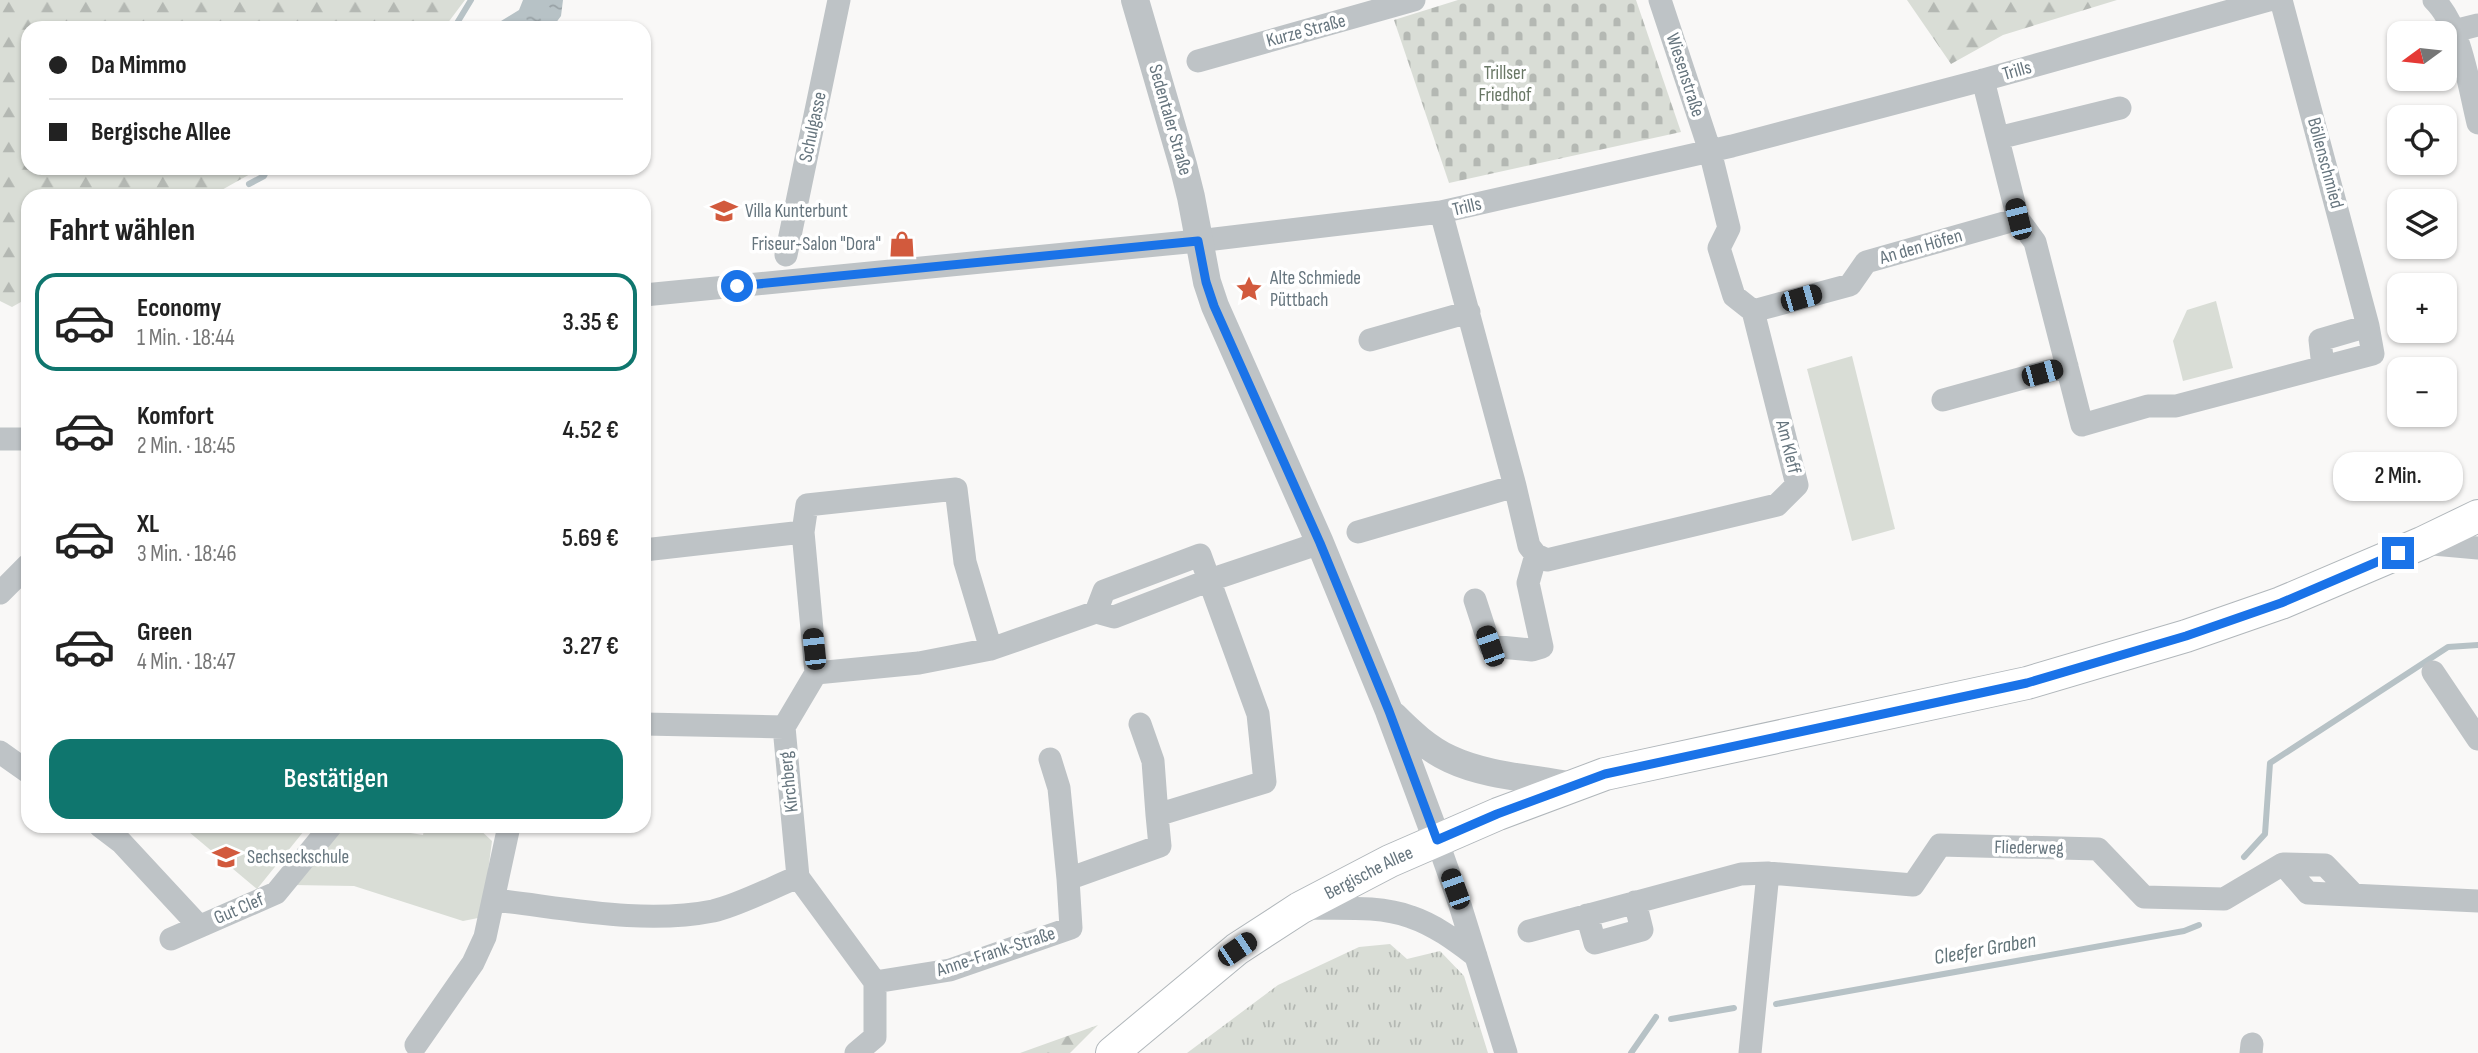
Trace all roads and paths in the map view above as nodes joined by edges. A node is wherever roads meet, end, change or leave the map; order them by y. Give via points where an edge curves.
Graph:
1 (839, 0) edge
2 (1135, 0) edge
3 (1414, 0) edge
4 (1660, 0) edge
5 (2269, 0) edge
6 (2281, 0) edge
7 (2434, 0) edge
8 (2448, 21) edge
9 (2478, 25) edge
10 (2457, 31) edge
11 (2457, 43) edge
12 (1198, 61) dead end
13 (1983, 80) junction
14 (2120, 108) dead end
15 (2478, 123) edge
16 (1998, 138) junction
17 (1710, 151) junction
18 (1441, 212) junction
19 (2018, 219) junction
20 (1198, 241) junction
21 (786, 255) dead end
22 (651, 294) edge
23 (1753, 311) junction
24 (1469, 312) junction
25 (1370, 340) dead end
26 (2067, 366) junction
27 (1943, 400) dead end
28 (0, 439) edge
29 (21, 439) edge
30 (1515, 486) junction
31 (2478, 516) edge
32 (1359, 532) dead end
33 (803, 533) junction
34 (1320, 543) junction
35 (2422, 543) junction
36 (2478, 548) edge
37 (651, 549) edge
38 (1536, 555) junction
39 (21, 572) edge
40 (1210, 580) junction
41 (0, 593) edge
42 (1475, 600) dead end
43 (991, 649) junction
44 (2433, 671) dead end
45 (817, 673) junction
46 (1389, 711) junction
47 (651, 723) edge
48 (1140, 724) dead end
49 (783, 727) junction
50 (2478, 739) edge
51 (0, 752) edge
52 (1050, 759) dead end
53 (21, 767) edge
54 (1572, 786) junction
55 (1157, 815) junction
56 (109, 833) edge
57 (325, 833) edge
58 (504, 833) edge
59 (1437, 840) junction
60 (1768, 873) junction
61 (798, 877) junction
62 (1068, 879) junction
63 (494, 900) junction
64 (2478, 901) edge
65 (1300, 908) junction
66 (199, 926) junction
67 (1529, 931) dead end
68 (171, 939) dead end
69 (1476, 956) junction
70 (875, 982) junction
71 (416, 1045) dead end
72 (856, 1053) edge
73 (1112, 1053) edge
74 (1507, 1053) edge
75 (1750, 1053) edge

1 - 21 street, Schulgasse
2 - 20 street, Sedentaler Straße via 1183,165
3 - 12 street, Kurze Straße
4 - 17 street, Wiesenstraße
5 - 13 street, Trills
6 - 26 street, Böllenschmied via 2368,326 2320,340 2323,368 2082,425
7 - 8 street
9 - 10 street
11 - 15 street
13 - 16 street, Böllenschmied
13 - 17 street, Trills
14 - 16 street
16 - 19 street, Böllenschmied
17 - 18 street, Trills
17 - 23 street, Am Kleff via 1729,228 1719,248 1734,296
18 - 20 street, Trills
18 - 24 street
19 - 23 street, An den Höfen via 1866,262 1850,285
19 - 26 street, Böllenschmied via 2035,242
20 - 22 street, Trills
20 - 34 street, Sedentaler Straße via 1214,306
23 - 38 street, Am Kleff via 1797,485 1777,505 1547,561
24 - 25 street
24 - 30 street
26 - 27 street
28 - 29 street
30 - 32 street
30 - 38 street
31 - 35 main road, Bergische Allee
33 - 37 street
33 - 43 street via 807,505 956,489 965,562
33 - 45 street
34 - 40 street
34 - 46 street, Sedentaler Straße
35 - 36 street
35 - 54 main road, Bergische Allee via 2281,603 2027,683 1605,774
38 - 42 street via 1528,583 1542,647 1490,646
39 - 41 street
40 - 43 street via 1114,617 1096,612
40 - 55 street via 1258,714 1265,782
43 - 45 street via 919,663
44 - 50 street
45 - 49 street, Kirchberg
46 - 54 street via 1449,759
46 - 59 street, Sedentaler Straße
47 - 49 street
48 - 55 street via 1153,761
49 - 61 street, Kirchberg
51 - 53 street
52 - 62 street, Anne-Frank-Straße via 1059,788
54 - 59 main road, Bergische Allee
55 - 62 street via 1160,846
56 - 66 street
57 - 66 street, Gut Clef via 276,893
58 - 63 street
59 - 65 main road, Bergische Allee
59 - 69 street
60 - 64 street, Fliederweg via 1913,886 1940,845 2098,849 2144,897 2224,899 2283,864 2325,865 2354,895
60 - 67 street, Fliederweg via 1741,874
60 - 75 street
61 - 63 street via 716,910 668,916
61 - 70 street
62 - 70 street, Anne-Frank-Straße via 1071,928 950,970
63 - 71 street via 473,962
65 - 69 street, Bergische Allee via 1401,914 1434,928
65 - 73 main road, Bergische Allee via 1237,949
66 - 68 street, Gut Clef
69 - 74 street
70 - 72 street via 876,1037

